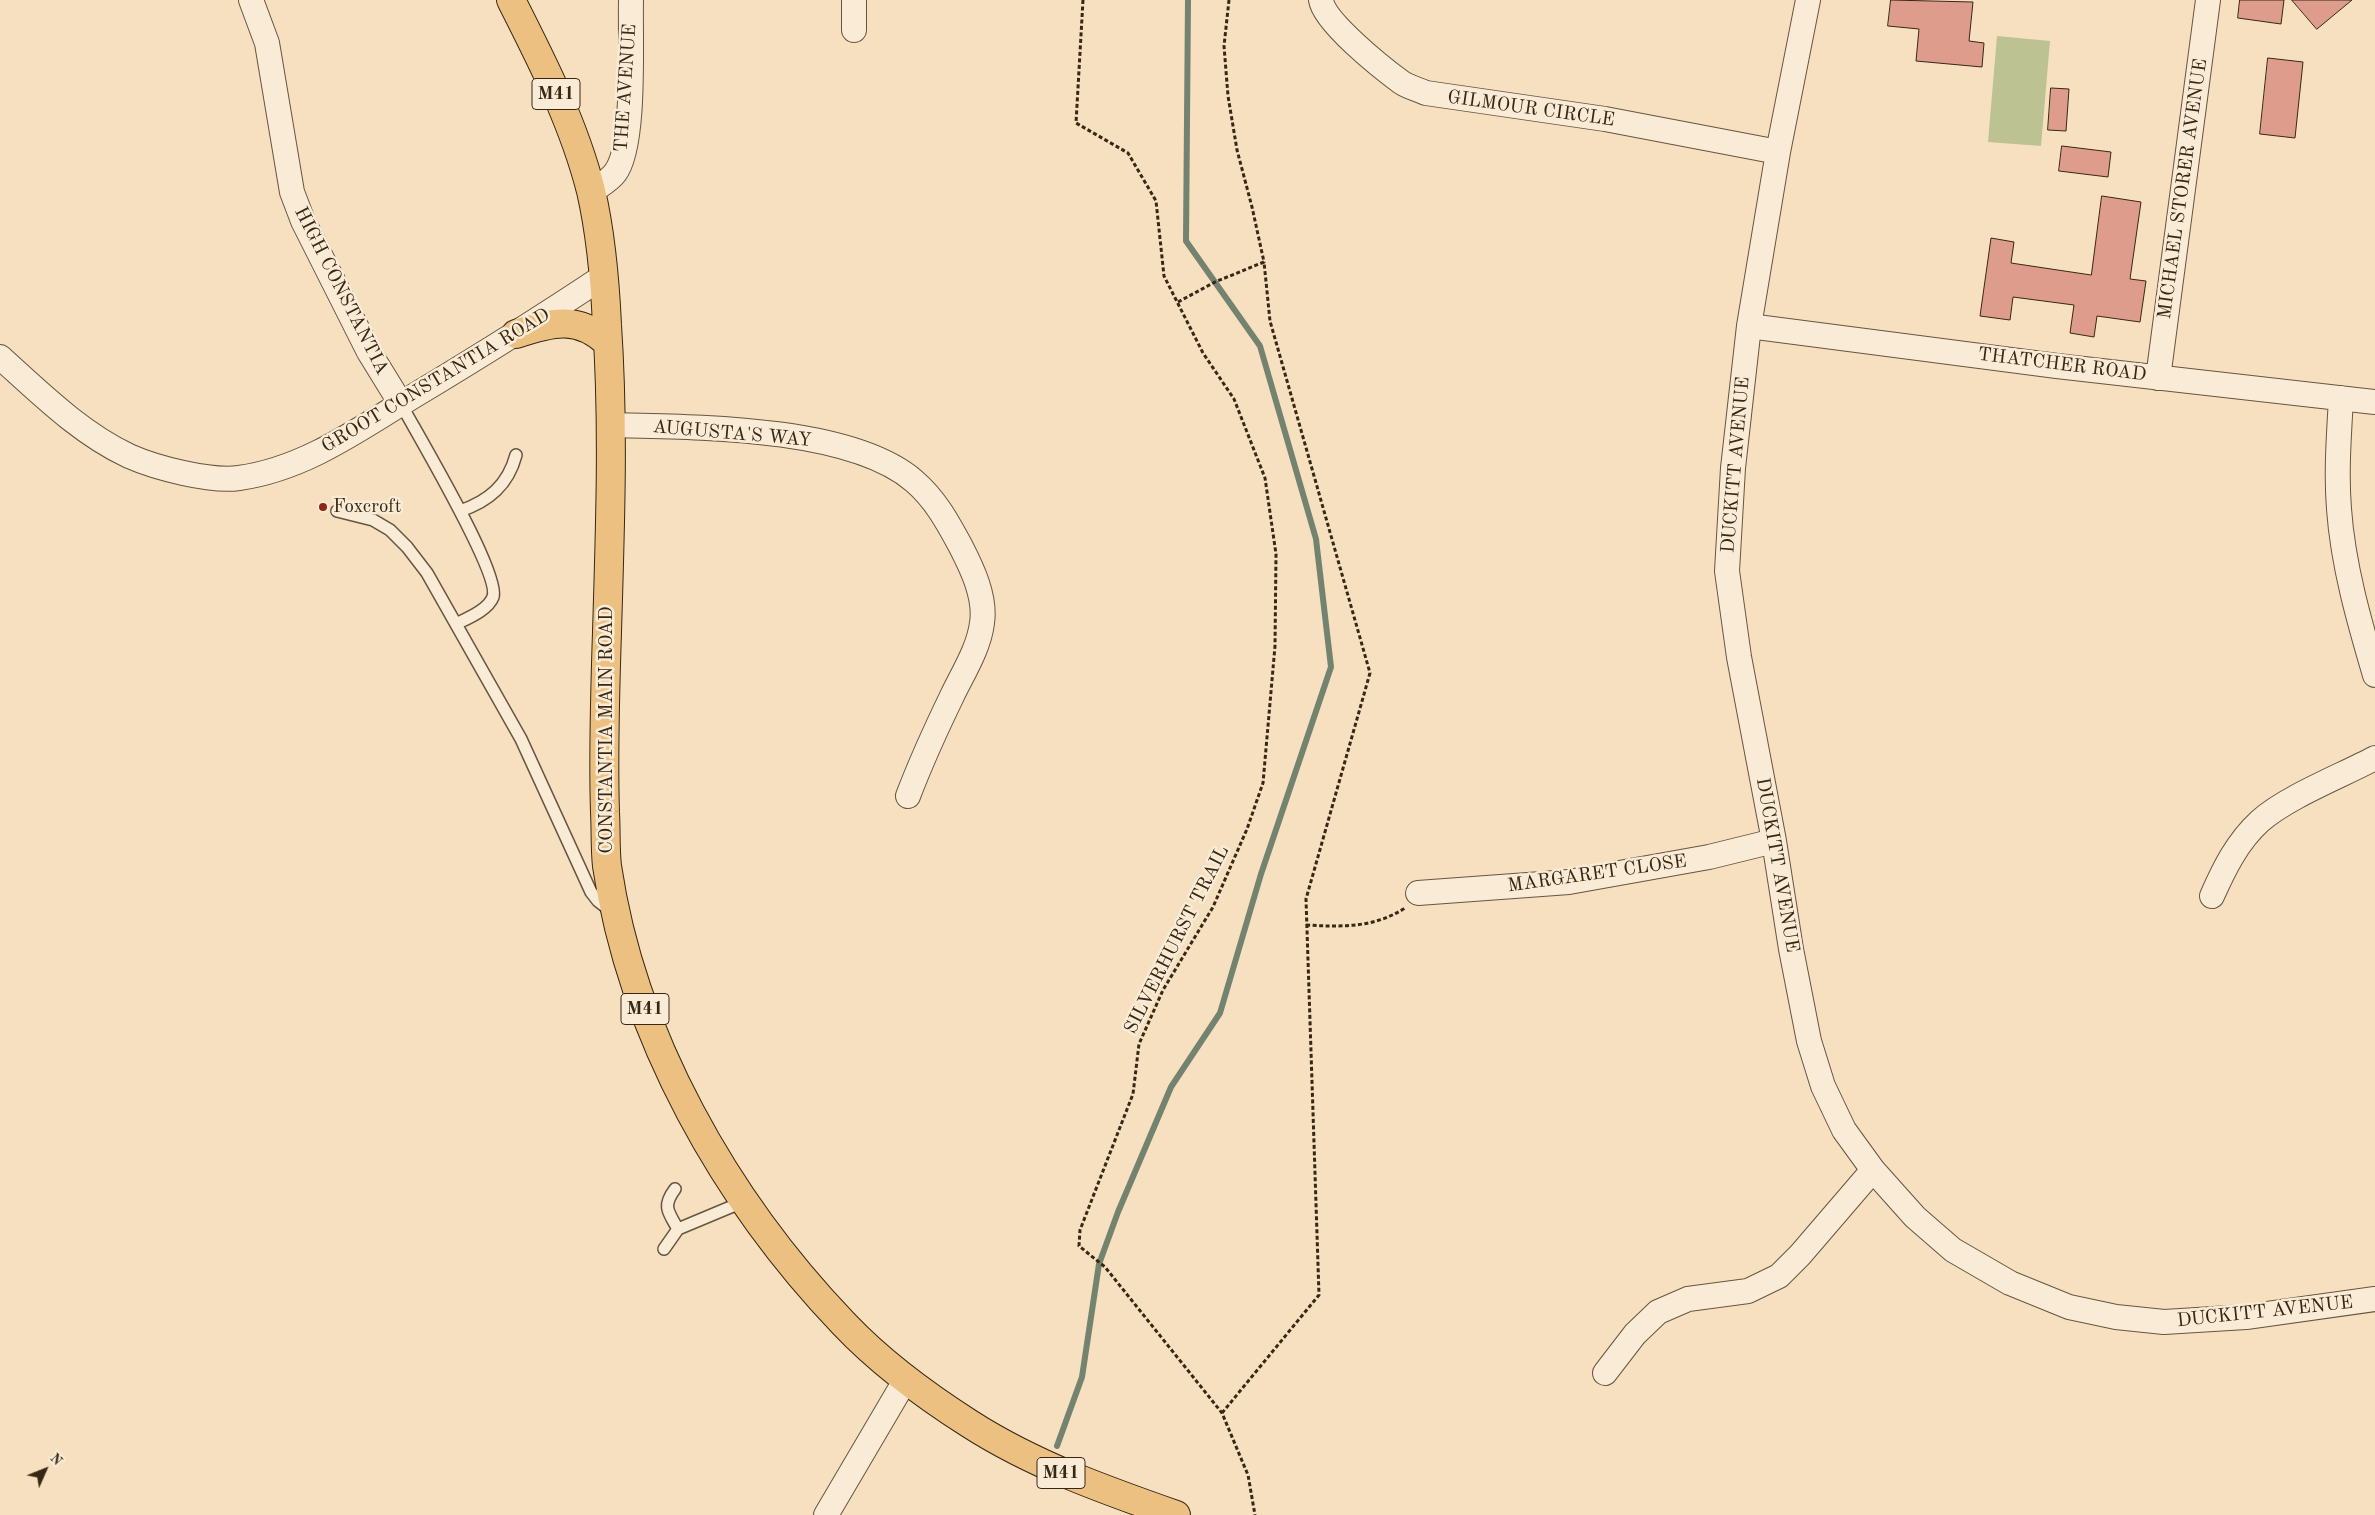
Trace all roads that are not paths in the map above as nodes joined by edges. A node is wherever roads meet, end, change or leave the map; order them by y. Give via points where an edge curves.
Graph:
1 (251, 0) edge
2 (511, 0) edge
3 (631, 0) edge
4 (854, 0) edge
5 (1321, 0) edge
6 (1808, 0) edge
7 (2208, 0) edge
8 (854, 30) dead end
9 (1778, 152) junction
10 (591, 192) junction
11 (604, 276) junction
12 (1749, 326) junction
13 (516, 334) junction
14 (608, 343) junction
15 (0, 358) edge
16 (2158, 378) junction
17 (2341, 398) junction
18 (2375, 402) edge
19 (400, 404) junction
20 (611, 425) junction
21 (516, 455) dead end
22 (337, 511) dead end
23 (460, 511) junction
24 (456, 624) junction
25 (2375, 674) edge
26 (2375, 758) edge
27 (908, 796) dead end
28 (1774, 841) junction
29 (1418, 894) road end
30 (2212, 896) dead end
31 (618, 915) junction
32 (1873, 1170) junction
33 (675, 1189) dead end
34 (745, 1201) junction
35 (678, 1228) junction
36 (664, 1249) dead end
37 (2375, 1300) edge
38 (1605, 1373) dead end
39 (906, 1379) junction
40 (826, 1515) edge
41 (1176, 1515) edge

1 - 19 street, HIGH CONSTANTIA via 274,74 292,192 356,327
2 - 10 main road, CONSTANTIA MAIN ROAD / M41 via 548,72
3 - 10 street, THE AVENUE via 628,114 623,158 616,173
4 - 8 street
5 - 9 street, GILMOUR CIRCLE via 1331,19 1350,40 1402,82 1426,92 1605,119
6 - 9 street, DUCKITT AVENUE
7 - 16 street, MICHAEL STORER AVENUE
9 - 12 street, DUCKITT AVENUE
10 - 11 main road, CONSTANTIA MAIN ROAD / M41
11 - 13 street, GROOT CONSTANTIA ROAD
11 - 14 main road, CONSTANTIA MAIN ROAD / M41
12 - 16 street, THATCHER ROAD
12 - 28 street, DUCKITT AVENUE via 1732,468 1727,571 1739,657
13 - 14 main road via 546,324 569,323 588,329
13 - 19 street, GROOT CONSTANTIA ROAD
14 - 20 main road, CONSTANTIA MAIN ROAD / M41
15 - 19 street, GROOT CONSTANTIA ROAD via 63,413 102,441 158,467 202,476 238,478 274,470 328,449
16 - 17 street, THATCHER ROAD
17 - 18 street, THATCHER ROAD
17 - 25 street via 2339,510 2354,593
19 - 23 lane
20 - 27 street, AUGUSTA'S WAY via 721,429 834,444 888,465 912,479 935,502 966,556 984,609 973,653 926,749
20 - 31 main road, CONSTANTIA MAIN ROAD / M41 via 603,754 607,864
21 - 23 lane via 507,479 497,491
22 - 24 lane via 373,520 407,547 427,573
23 - 24 lane via 490,574 493,597 487,605
24 - 31 lane via 521,739 591,892 598,902
26 - 30 street via 2280,807 2259,822 2226,864
28 - 29 street, MARGARET CLOSE via 1709,858 1568,882
28 - 32 street, DUCKITT AVENUE via 1809,1042 1823,1086 1844,1130
31 - 34 main road, CONSTANTIA MAIN ROAD / M41 via 629,965 663,1055 707,1141
32 - 37 street, DUCKITT AVENUE via 1915,1217 1954,1250 2010,1283 2069,1307 2116,1317 2164,1322 2246,1317
32 - 38 street via 1779,1276 1748,1291 1688,1299 1658,1312 1635,1334
33 - 35 lane via 668,1197 667,1209
34 - 35 lane
34 - 39 main road, CONSTANTIA MAIN ROAD / M41 via 794,1269 847,1327
35 - 36 lane
39 - 40 street
39 - 41 main road, CONSTANTIA MAIN ROAD / M41 via 971,1425 1016,1451 1100,1488

